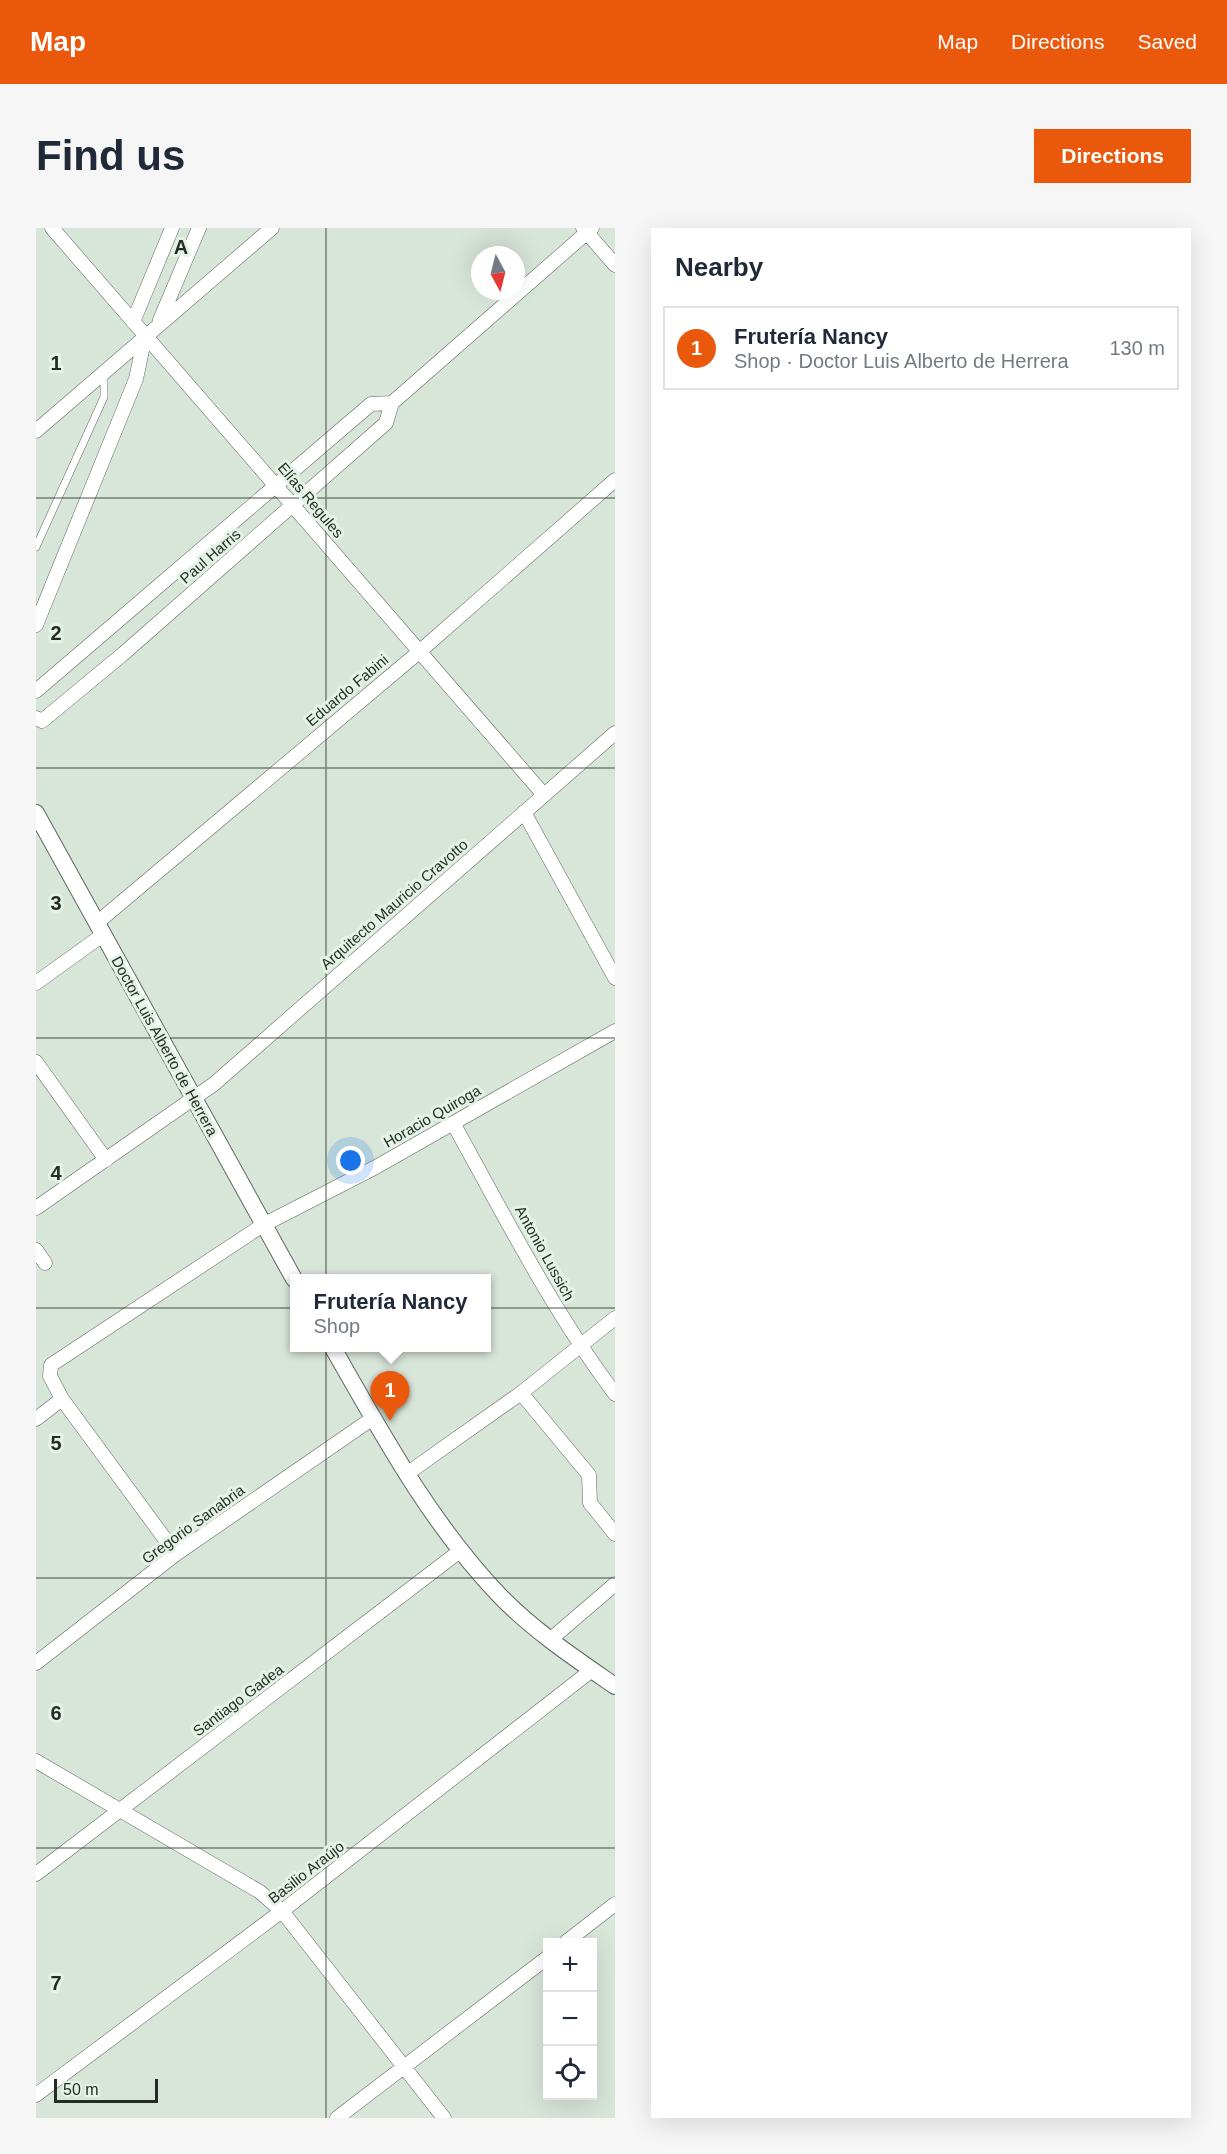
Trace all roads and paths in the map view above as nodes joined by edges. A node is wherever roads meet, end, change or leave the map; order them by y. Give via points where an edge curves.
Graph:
1 (52, 228) edge
2 (172, 228) edge
3 (199, 228) edge
4 (272, 228) edge
5 (587, 229) edge
6 (615, 265) edge
7 (133, 322) junction
8 (158, 325) junction
9 (145, 336) junction
10 (104, 372) junction
11 (392, 403) junction
12 (36, 431) edge
13 (615, 480) edge
14 (276, 484) junction
15 (293, 505) junction
16 (36, 547) edge
17 (36, 626) edge
18 (418, 652) junction
19 (36, 691) edge
20 (36, 718) edge
21 (615, 734) edge
22 (544, 795) junction
23 (524, 812) junction
24 (36, 813) edge
25 (101, 928) junction
26 (615, 978) edge
27 (36, 983) edge
28 (615, 1031) edge
29 (36, 1062) edge
30 (194, 1099) junction
31 (453, 1124) junction
32 (106, 1160) junction
33 (36, 1209) edge
34 (263, 1225) junction
35 (36, 1250) edge
36 (45, 1263) dead end
37 (291, 1274) edge
38 (615, 1318) edge
39 (579, 1346) junction
40 (336, 1352) edge
41 (521, 1393) junction
42 (615, 1394) edge
43 (62, 1399) junction
44 (373, 1418) junction
45 (36, 1419) edge
46 (408, 1473) junction
47 (615, 1534) edge
48 (460, 1551) junction
49 (176, 1554) junction
50 (615, 1584) edge
51 (550, 1639) junction
52 (36, 1663) edge
53 (592, 1670) junction
54 (615, 1686) edge
55 (36, 1761) edge
56 (122, 1810) junction
57 (36, 1874) edge
58 (615, 1904) edge
59 (282, 1911) junction
60 (571, 1938) edge
61 (543, 1961) edge
62 (404, 2067) junction
63 (36, 2095) edge
64 (337, 2118) edge
65 (444, 2118) edge

1 - 7 street, Elías Regules
2 - 7 street
3 - 8 street
4 - 8 street
5 - 6 street
5 - 11 street, Paul Harris
7 - 9 street, Elías Regules
8 - 9 street
9 - 10 street
9 - 14 street, Elías Regules
9 - 17 street via 136,379
10 - 12 street
10 - 16 lane via 104,397
11 - 14 street, Paul Harris via 371,405
11 - 15 street, Paul Harris via 386,423
13 - 18 street, Eduardo Fabini
14 - 15 street, Elías Regules
14 - 19 street, Paul Harris
15 - 18 street, Elías Regules
15 - 20 street, Paul Harris via 105,669 42,721
18 - 22 street, Elías Regules
18 - 25 street, Eduardo Fabini
21 - 22 street, Arquitecto Mauricio Cravotto
22 - 23 street, Arquitecto Mauricio Cravotto
23 - 26 street
23 - 30 street, Arquitecto Mauricio Cravotto
24 - 25 street, Doctor Luis Alberto de Herrera
25 - 27 street, Eduardo Fabini
25 - 30 street, Doctor Luis Alberto de Herrera
28 - 31 street, Horacio Quiroga
29 - 32 street
30 - 32 street, Arquitecto Mauricio Cravotto
30 - 34 street, Doctor Luis Alberto de Herrera
31 - 34 street, Horacio Quiroga
31 - 39 street, Antonio Lussich
32 - 33 street, Arquitecto Mauricio Cravotto
34 - 37 street, Doctor Luis Alberto de Herrera
34 - 43 street, Horacio Quiroga via 51,1365 50,1376
35 - 36 street
38 - 39 street
39 - 41 street
39 - 42 street, Antonio Lussich
40 - 44 street
41 - 46 street
41 - 47 street via 589,1475 590,1503
43 - 45 street
43 - 49 street
44 - 46 street
44 - 49 street, Gregorio Sanabria
46 - 48 street
48 - 51 street via 502,1598
48 - 56 street, Santiago Gadea
49 - 52 street, Gregorio Sanabria
50 - 51 street
51 - 53 street
53 - 54 street
53 - 59 street, Basilio Araújo
55 - 56 street
56 - 57 street, Santiago Gadea
56 - 59 street via 260,1892
58 - 60 street
59 - 62 street
59 - 63 street, Basilio Araújo
61 - 62 street
62 - 64 street
62 - 65 street

